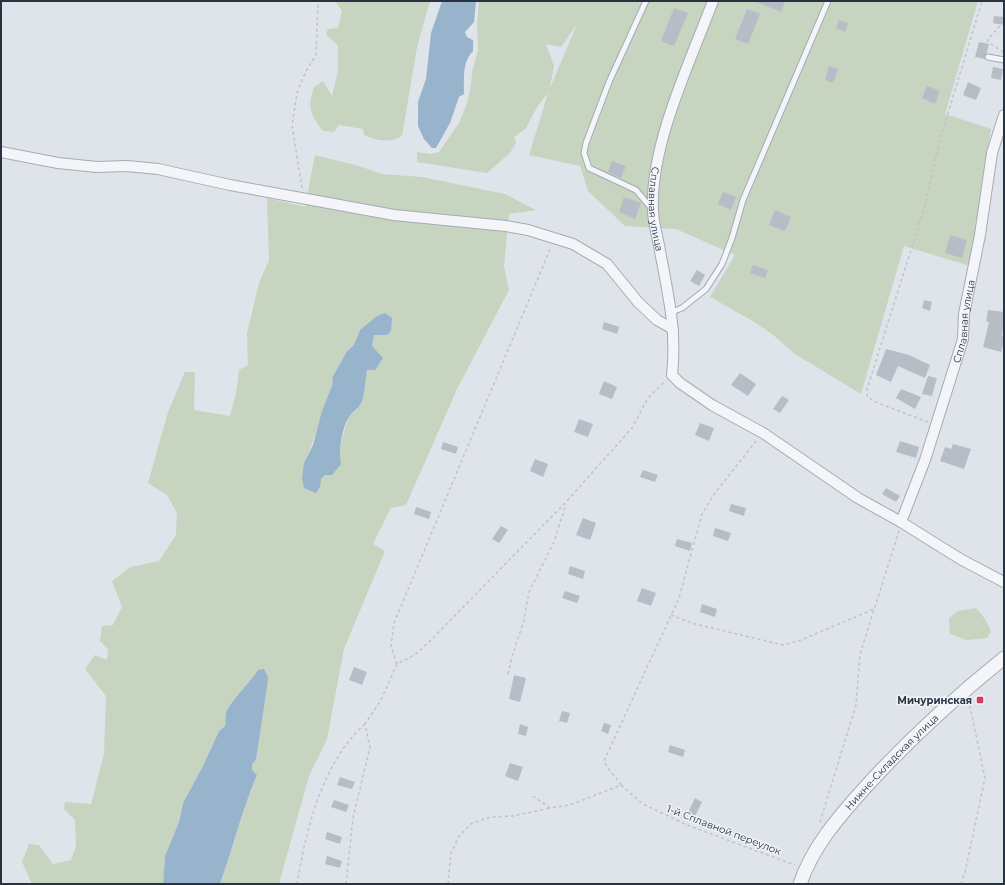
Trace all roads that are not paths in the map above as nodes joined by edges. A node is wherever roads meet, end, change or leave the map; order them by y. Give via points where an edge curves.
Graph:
1 (646, 1) edge
2 (713, 1) edge
3 (828, 1) edge
4 (988, 57) dead end
5 (1004, 60) edge
6 (1004, 115) edge
7 (1002, 127) edge
8 (1, 152) edge
9 (652, 210) junction
10 (672, 312) junction
11 (673, 329) junction
12 (902, 522) junction
13 (1004, 582) edge
14 (1004, 658) edge
15 (800, 884) edge

1 - 9 lane via 610,82 584,153 589,168 636,190
2 - 9 street, Сплавная улица via 667,124 656,165
3 - 10 lane via 746,192 722,264 706,289 682,308
4 - 5 lane
6 - 7 street, Сплавная улица
7 - 12 street, Сплавная улица via 992,153 979,242 964,314 963,339 921,472
8 - 11 street via 58,163 97,167 158,168 230,185 394,215 528,230 573,244 607,264 638,302 657,320
9 - 10 street, Сплавная улица
10 - 11 street, Сплавная улица
11 - 12 street, Сплавная улица via 675,344 672,375 680,383 712,405 763,433 858,498
12 - 13 street via 962,560
14 - 15 street, Нижне-Складская улица via 929,722 882,768 844,811 817,848

